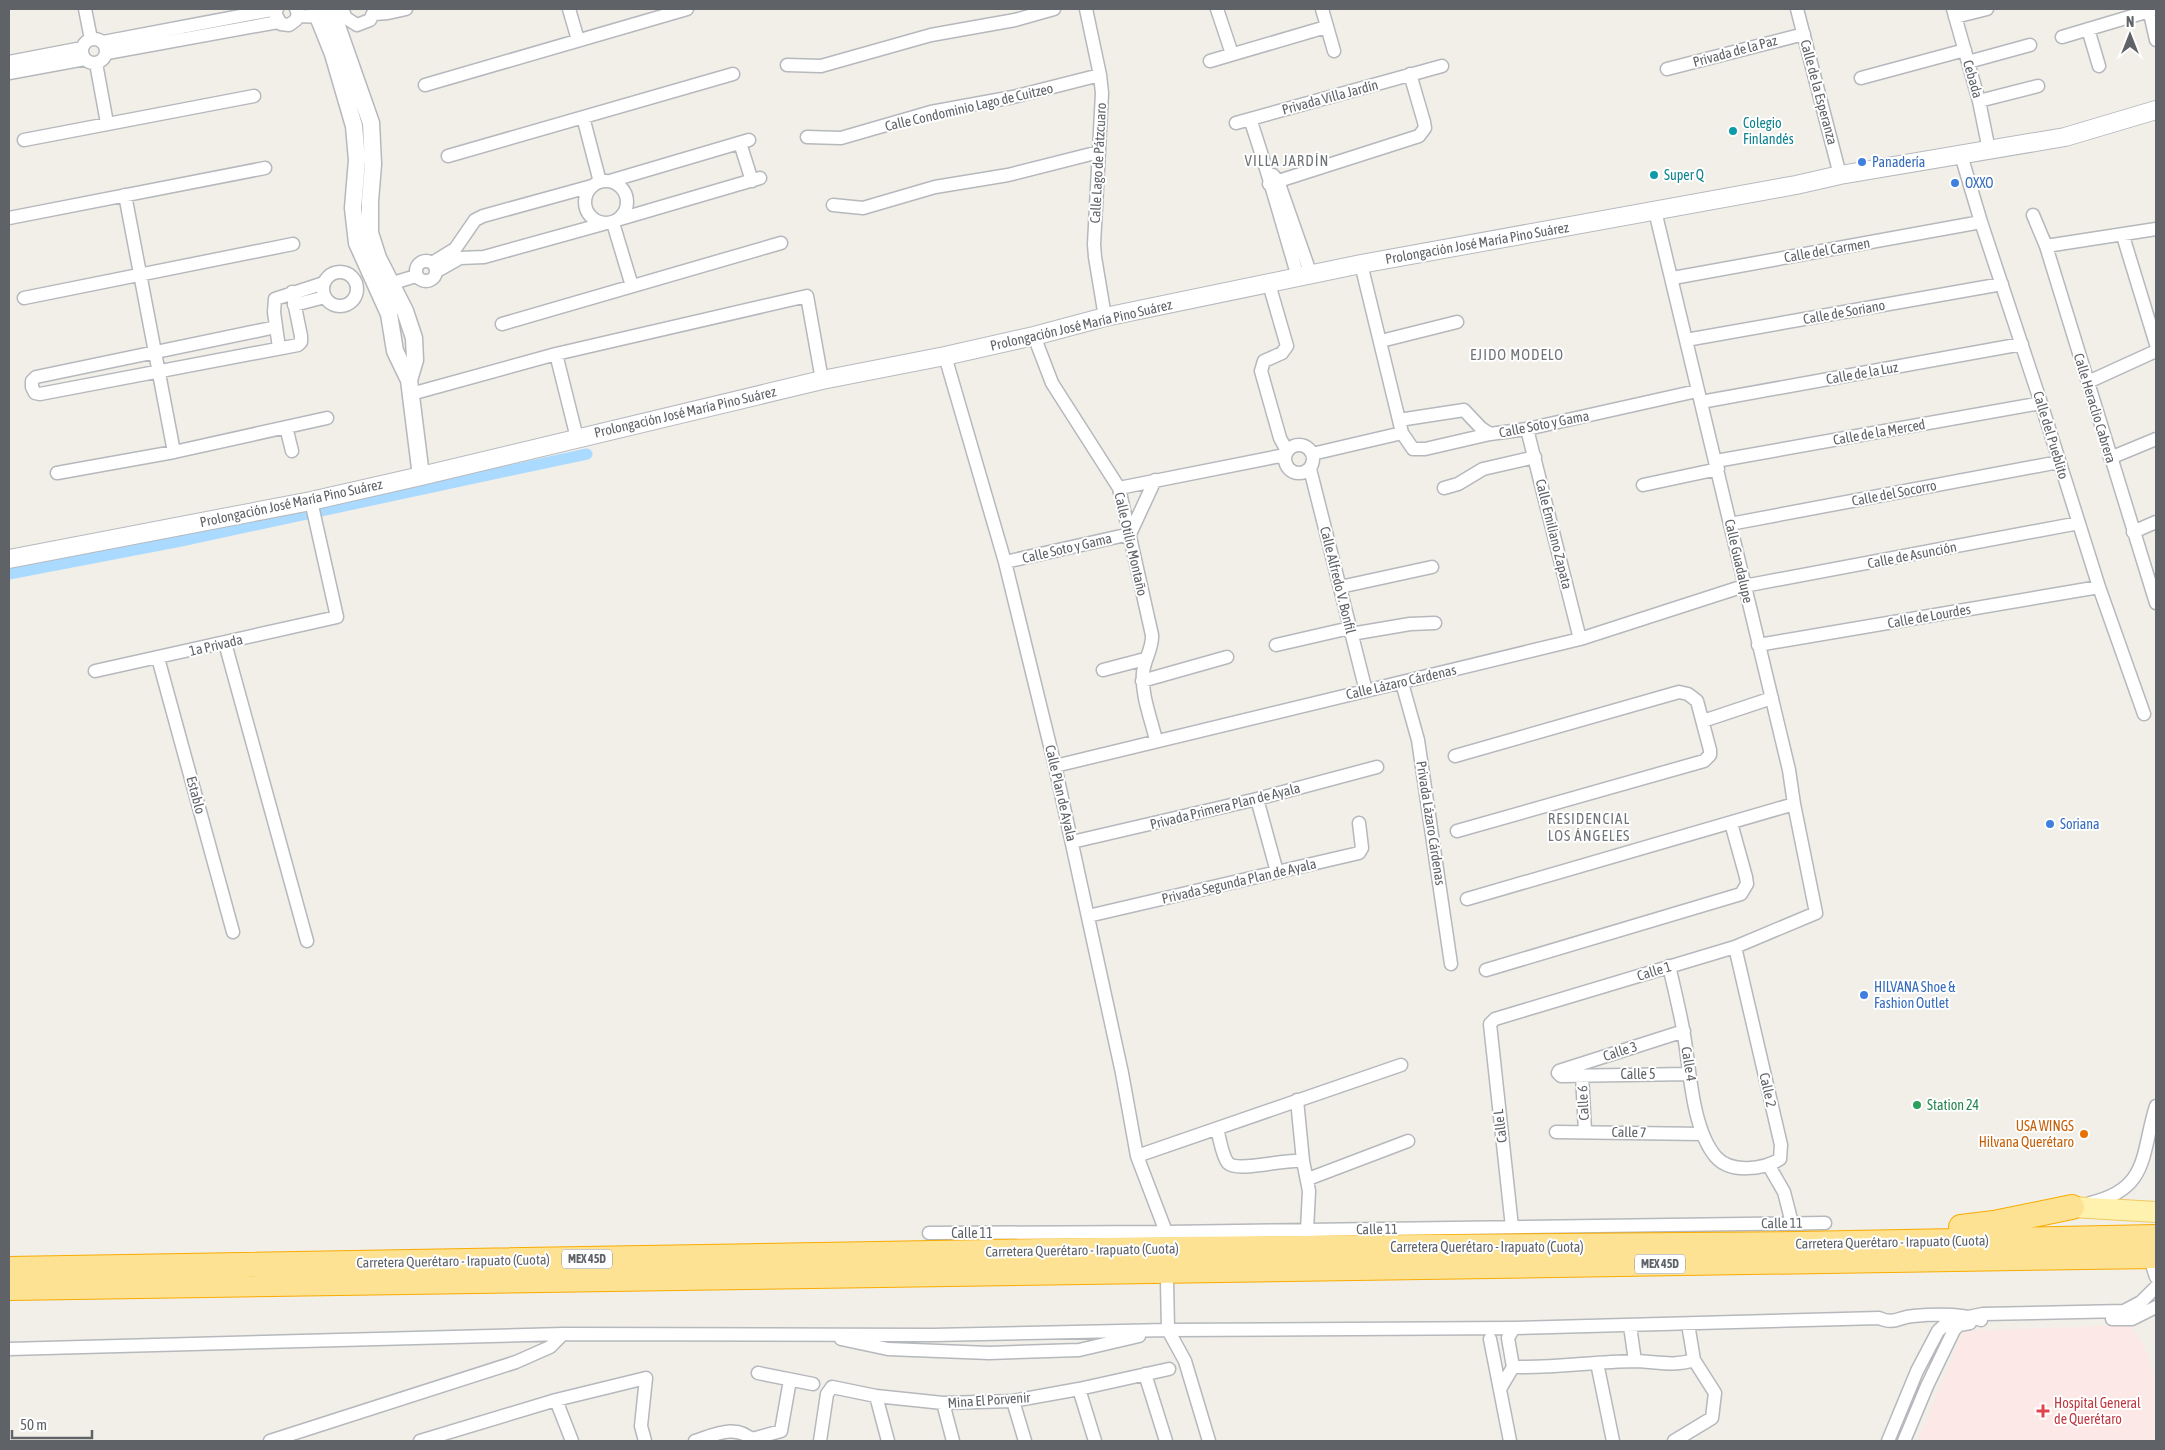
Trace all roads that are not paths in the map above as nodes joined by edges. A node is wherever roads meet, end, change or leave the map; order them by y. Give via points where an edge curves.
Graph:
1 (85, 9) edge
2 (406, 9) edge
3 (569, 9) edge
4 (687, 9) edge
5 (1054, 9) edge
6 (1086, 9) edge
7 (1217, 9) edge
8 (1322, 9) edge
9 (1797, 9) edge
10 (1987, 9) edge
11 (2152, 10) edge
12 (375, 12) edge
13 (277, 13) edge
14 (297, 13) edge
15 (331, 13) edge
16 (1954, 13) edge
17 (1326, 27) junction
18 (2088, 29) junction
19 (1804, 34) junction
20 (2062, 37) dead end
21 (578, 40) junction
22 (2156, 40) edge
23 (2030, 45) dead end
24 (94, 51) junction
25 (1334, 51) dead end
26 (1232, 54) junction
27 (1966, 56) junction
28 (1210, 61) dead end
29 (9, 62) edge
30 (787, 65) dead end
31 (1442, 66) dead end
32 (2099, 66) dead end
33 (1667, 69) dead end
34 (9, 73) edge
35 (733, 74) dead end
36 (1410, 74) junction
37 (1100, 75) junction
38 (1861, 78) dead end
39 (425, 85) dead end
40 (2038, 86) dead end
41 (254, 96) dead end
42 (1979, 101) junction
43 (2156, 110) edge
44 (583, 117) junction
45 (1250, 119) junction
46 (107, 123) junction
47 (1236, 123) dead end
48 (807, 137) dead end
49 (24, 140) dead end
50 (1989, 150) junction
51 (1099, 152) junction
52 (1961, 155) junction
53 (448, 156) dead end
54 (265, 168) dead end
55 (1840, 175) junction
56 (1274, 182) junction
57 (601, 183) junction
58 (125, 195) junction
59 (833, 205) dead end
60 (1656, 211) junction
61 (2033, 215) dead end
62 (9, 218) edge
63 (612, 222) junction
64 (1981, 222) junction
65 (2156, 229) edge
66 (2124, 236) junction
67 (782, 243) dead end
68 (293, 244) dead end
69 (2046, 246) junction
70 (458, 253) junction
71 (1361, 264) junction
72 (140, 273) junction
73 (1304, 276) junction
74 (1673, 278) junction
75 (324, 283) junction
76 (1269, 284) junction
77 (2002, 284) junction
78 (384, 285) junction
79 (357, 286) junction
80 (632, 286) junction
81 (325, 297) junction
82 (24, 298) dead end
83 (293, 299) junction
84 (1106, 317) junction
85 (1456, 322) dead end
86 (502, 324) dead end
87 (276, 327) junction
88 (1034, 336) junction
89 (1686, 340) junction
90 (1381, 342) junction
91 (2022, 344) junction
92 (2156, 344) edge
93 (279, 348) junction
94 (2156, 351) edge
95 (155, 352) junction
96 (556, 354) junction
97 (945, 356) junction
98 (158, 371) junction
99 (822, 380) junction
100 (2088, 382) junction
101 (410, 387) junction
102 (1699, 397) junction
103 (2041, 403) junction
104 (327, 418) dead end
105 (1399, 420) junction
106 (286, 427) junction
107 (1527, 429) junction
108 (1402, 433) junction
109 (1490, 434) junction
110 (577, 438) junction
111 (2156, 439) edge
112 (292, 451) dead end
113 (174, 452) junction
114 (1286, 453) junction
115 (1312, 454) junction
116 (1535, 457) junction
117 (2110, 458) junction
118 (2059, 462) junction
119 (1717, 465) junction
120 (1310, 469) junction
121 (56, 473) dead end
122 (421, 476) junction
123 (1155, 480) junction
124 (1642, 486) dead end
125 (1119, 488) junction
126 (1444, 488) dead end
127 (311, 501) junction
128 (2156, 522) edge
129 (2080, 523) junction
130 (1730, 524) junction
131 (2133, 532) junction
132 (1130, 534) junction
133 (9, 560) edge
134 (1005, 562) junction
135 (1432, 567) dead end
136 (1744, 586) junction
137 (1340, 587) junction
138 (2099, 587) junction
139 (2156, 603) edge
140 (1435, 623) dead end
141 (1351, 631) junction
142 (1580, 639) junction
143 (225, 643) junction
144 (1276, 645) dead end
145 (1758, 645) junction
146 (158, 658) junction
147 (1227, 658) dead end
148 (1145, 659) junction
149 (1103, 670) dead end
150 (95, 671) dead end
151 (1142, 681) junction
152 (1402, 683) junction
153 (1366, 691) junction
154 (1772, 698) junction
155 (2144, 714) dead end
156 (1702, 721) junction
157 (1156, 740) junction
158 (1455, 756) dead end
159 (1055, 766) junction
160 (1377, 767) dead end
161 (1257, 799) junction
162 (1794, 804) junction
163 (1358, 823) dead end
164 (1731, 823) junction
165 (1457, 831) dead end
166 (1072, 842) junction
167 (1277, 872) junction
168 (1467, 899) dead end
169 (1816, 913) joint
170 (1088, 916) junction
171 (233, 932) dead end
172 (307, 941) dead end
173 (1735, 948) junction
174 (1452, 964) dead end
175 (1669, 966) junction
176 (1486, 970) dead end
177 (1490, 1024) joint
178 (1684, 1031) junction
179 (1401, 1065) dead end
180 (1558, 1074) joint
181 (1582, 1074) junction
182 (1689, 1074) junction
183 (1297, 1100) junction
184 (2156, 1106) edge
185 (1217, 1129) junction
186 (1585, 1131) junction
187 (1556, 1132) dead end
188 (1703, 1134) junction
189 (1408, 1141) dead end
190 (1137, 1156) junction
191 (1300, 1161) junction
192 (1769, 1166) junction
193 (1308, 1179) junction
194 (2072, 1207) junction
195 (2156, 1212) edge
196 (2156, 1222) edge
197 (1825, 1223) dead end
198 (1512, 1227) junction
199 (1307, 1230) junction
200 (928, 1233) dead end
201 (1795, 1234) junction
202 (2156, 1236) edge
203 (1166, 1237) junction
204 (2056, 1238) junction
205 (9, 1269) edge
206 (2156, 1272) edge
207 (1167, 1281) dead end
208 (9, 1288) edge
209 (2156, 1307) edge
210 (1968, 1316) junction
211 (1981, 1320) junction
212 (1688, 1324) junction
213 (1630, 1326) junction
214 (1168, 1330) junction
215 (1488, 1333) junction
216 (1511, 1333) junction
217 (563, 1334) junction
218 (818, 1334) junction
219 (9, 1349) edge
220 (1694, 1360) junction
221 (1635, 1361) junction
222 (1598, 1363) junction
223 (1513, 1367) junction
224 (1170, 1369) dead end
225 (758, 1373) dead end
226 (1145, 1374) junction
227 (790, 1380) junction
228 (812, 1384) dead end
229 (1079, 1389) junction
230 (1500, 1389) junction
231 (876, 1396) junction
232 (556, 1400) junction
233 (1013, 1400) junction
234 (943, 1403) junction
235 (646, 1440) edge
236 (752, 1440) edge
237 (270, 1441) edge
238 (420, 1441) edge
239 (572, 1441) edge
240 (695, 1441) edge
241 (820, 1441) edge
242 (888, 1441) edge
243 (953, 1441) edge
244 (1025, 1441) edge
245 (1095, 1441) edge
246 (1166, 1441) edge
247 (1209, 1441) edge
248 (1510, 1441) edge
249 (1613, 1441) edge
250 (1674, 1441) edge
251 (1888, 1441) edge
252 (1904, 1441) edge

1 - 24 street
2 - 12 street via 388,14
3 - 21 street
4 - 21 street
5 - 30 street via 1015,20 931,35 821,66
6 - 37 street, Calle Lago de Pátzcuaro
7 - 26 street
8 - 17 street
9 - 19 street, Calle de la Esperanza
10 - 16 street
11 - 18 street
11 - 22 street
12 - 15 street via 364,24 358,25
13 - 14 street via 289,25 296,20
13 - 24 street
14 - 15 street
15 - 78 street via 372,122 374,164 370,233
16 - 27 street, Cebada
17 - 25 street
17 - 26 street
18 - 20 street
18 - 32 street
19 - 33 street, Privada de la Paz
19 - 55 street, Calle de la Esperanza
21 - 39 street
23 - 27 street
24 - 29 street
24 - 34 street
24 - 46 street
26 - 28 street
27 - 38 street
27 - 42 street, Cebada
31 - 36 street, Privada Villa Jardín
35 - 44 street
36 - 45 street, Privada Villa Jardín
36 - 56 street via 1425,128 1419,136
37 - 48 street, Calle Condominio Lago de Cuitzeo via 1013,97 931,112 842,138
37 - 51 street, Calle Lago de Pátzcuaro
40 - 42 street
41 - 46 street
42 - 50 street, Cebada
43 - 50 main road, Prolongación José María Pino Suárez via 2065,137
44 - 53 street
44 - 57 street
45 - 47 street, Privada Villa Jardín
45 - 56 street
46 - 49 street
50 - 52 main road, Prolongación José María Pino Suárez
51 - 59 street via 1008,175 935,187 863,208
51 - 84 street, Calle Lago de Pátzcuaro via 1094,257
52 - 55 main road, Prolongación José María Pino Suárez
52 - 64 street, Calle del Pueblito
54 - 58 street
55 - 60 main road, Prolongación José María Pino Suárez
56 - 73 street
57 - 63 street via 619,185 628,202 626,211
57 - 63 street via 587,192 585,208 595,221
57 - 63 street via 744,141 756,179
57 - 70 street via 483,216 476,220
58 - 62 street
58 - 72 street
60 - 71 main road, Prolongación José María Pino Suárez
60 - 74 street, Calle Guadalupe
61 - 69 street, Calle Heraclio Cabrera
63 - 70 street via 484,257
63 - 80 street
64 - 74 street, Calle del Carmen
64 - 77 street, Calle del Pueblito
65 - 66 street
66 - 69 street
66 - 92 street
67 - 80 street
68 - 72 street
69 - 100 street, Calle Heraclio Cabrera
70 - 78 street via 435,267 435,278 428,282 416,276
71 - 73 main road, Prolongación José María Pino Suárez
71 - 90 street
72 - 82 street
72 - 95 street
73 - 76 main road, Prolongación José María Pino Suárez
74 - 89 street, Calle Guadalupe
75 - 79 street via 327,277 339,272 351,276
75 - 81 street
75 - 83 street
76 - 84 main road, Prolongación José María Pino Suárez
76 - 114 street via 1287,346 1282,353 1264,361 1261,371
77 - 89 street, Calle de Soriano
77 - 91 street, Calle del Pueblito
78 - 79 street
78 - 101 street via 404,311 414,338 415,360
79 - 81 street via 356,294 348,304 335,305
80 - 86 street
81 - 83 street
83 - 87 street via 278,297 274,301
83 - 93 street via 301,342
84 - 88 main road, Prolongación José María Pino Suárez
85 - 90 street
87 - 93 street
87 - 95 street
88 - 97 main road, Prolongación José María Pino Suárez
88 - 125 street, Calle Otilio Montaño via 1052,382
89 - 102 street, Calle Guadalupe
90 - 105 street
91 - 102 street, Calle de la Luz
91 - 103 street, Calle del Pueblito
93 - 98 street
94 - 100 street
95 - 98 street
95 - 98 street via 36,377 32,387 35,393 40,394
96 - 99 street via 807,296
96 - 101 street
96 - 110 street
97 - 99 main road, Prolongación José María Pino Suárez
97 - 134 street, Calle Plan de Ayala
98 - 113 street
99 - 110 main road, Prolongación José María Pino Suárez
100 - 117 street, Calle Heraclio Cabrera
101 - 122 street
102 - 107 street, Calle Soto y Gama
102 - 119 street, Calle Guadalupe
103 - 118 street, Calle del Pueblito
103 - 119 street, Calle de la Merced
104 - 106 street
105 - 108 street
105 - 109 street, Calle Soto y Gama via 1464,410
106 - 112 street
106 - 113 street
107 - 109 street, Calle Soto y Gama
107 - 116 street, Calle Emiliano Zapata
108 - 109 street via 1413,448 1425,449
108 - 115 street
110 - 122 main road, Prolongación José María Pino Suárez
111 - 117 street
113 - 121 street
114 - 115 street via 1292,447 1303,446
114 - 120 street via 1284,462 1292,472 1298,474
114 - 123 street
115 - 120 street
116 - 126 street via 1483,469 1458,484
116 - 142 street, Calle Emiliano Zapata
117 - 131 street, Calle Heraclio Cabrera
118 - 129 street, Calle del Pueblito
118 - 130 street, Calle del Socorro
119 - 124 street, Calle de la Merced
119 - 130 street, Calle Guadalupe
120 - 137 street, Calle Alfredo V. Bonfil
122 - 127 main road, Prolongación José María Pino Suárez
123 - 125 street
123 - 132 street, Calle Soto y Gama
125 - 132 street, Calle Otilio Montaño
127 - 133 main road, Prolongación José María Pino Suárez
127 - 143 street, 1a Privada via 337,617
128 - 131 street
129 - 136 street, Calle de Asunción
129 - 138 street, Calle del Pueblito
130 - 136 street, Calle Guadalupe
131 - 139 street, Calle Heraclio Cabrera
132 - 134 street, Calle Soto y Gama
132 - 148 street, Calle Otilio Montaño via 1152,635
134 - 159 street, Calle Plan de Ayala
135 - 137 street
136 - 142 street, Calle Lázaro Cárdenas
136 - 145 street, Calle Guadalupe
137 - 141 street, Calle Alfredo V. Bonfil
138 - 145 street, Calle de Lourdes
138 - 155 street, Calle del Pueblito
140 - 141 street
141 - 144 street
141 - 153 street, Calle Alfredo V. Bonfil
142 - 152 street, Calle Lázaro Cárdenas
143 - 146 street, 1a Privada
143 - 172 street
145 - 154 street, Calle Guadalupe
146 - 150 street, 1a Privada
146 - 171 street, Establo
147 - 151 street
148 - 149 street
148 - 151 street, Calle Otilio Montaño
151 - 157 street, Calle Otilio Montaño
152 - 153 street, Calle Lázaro Cárdenas
152 - 174 street, Privada Lázaro Cárdenas via 1418,740
153 - 157 street, Calle Lázaro Cárdenas
154 - 156 street
154 - 162 street, Calle Guadalupe
156 - 158 street via 1697,700 1679,692
156 - 165 street via 1710,750 1704,761
157 - 159 street, Calle Lázaro Cárdenas
159 - 166 street, Calle Plan de Ayala
160 - 161 street, Privada Primera Plan de Ayala
161 - 166 street, Privada Primera Plan de Ayala
161 - 167 street
162 - 164 street
162 - 169 street, Calle Guadalupe
163 - 167 street, Privada Segunda Plan de Ayala via 1362,848 1359,853
164 - 168 street
164 - 176 street via 1747,884 1741,894
166 - 170 street, Calle Plan de Ayala
167 - 170 street, Privada Segunda Plan de Ayala
169 - 173 street, Calle 1
170 - 190 street, Calle Plan de Ayala
173 - 175 street, Calle 1
173 - 192 street, Calle 2 via 1781,1145 1780,1159
175 - 177 street, Calle 1 via 1495,1019
175 - 178 street, Calle 4
177 - 198 street, Calle L
178 - 180 street, Calle 3 via 1559,1071
178 - 182 street, Calle 4
179 - 183 street
180 - 181 street, Calle 5
181 - 182 street, Calle 5
181 - 186 street, Calle 6
182 - 188 street, Calle 4
183 - 185 street
183 - 191 street
184 - 194 street via 2144,1159 2136,1176 2108,1198
185 - 190 street
185 - 191 street via 1227,1162 1232,1166
186 - 187 street, Calle 7
186 - 188 street, Calle 7
188 - 192 street, Calle 4 via 1717,1158 1733,1166
189 - 193 street
190 - 203 street, Calle Plan de Ayala
191 - 193 street
192 - 201 street via 1784,1192
193 - 199 street
194 - 195 main road
194 - 201 highway via 1994,1223
196 - 204 highway
197 - 201 street, Calle 11
198 - 199 street, Calle 11
198 - 201 street, Calle 11
199 - 203 street, Calle 11
200 - 203 street, Calle 11
201 - 204 highway, Carretera Querétaro - Irapuato (Cuota) / MEX 45D
201 - 205 highway, Carretera Querétaro - Irapuato (Cuota) / MEX 45D
202 - 204 highway, Carretera Querétaro - Irapuato (Cuota) / MEX 45D
206 - 208 highway, Carretera Querétaro - Irapuato (Cuota) / MEX 45D via 2098,1257
206 - 210 street via 2141,1302 2124,1311
207 - 214 street
209 - 211 street via 2132,1319
210 - 211 street
210 - 212 street via 1914,1316 1889,1322 1879,1318
210 - 251 street via 1948,1322 1938,1331 1917,1371
211 - 252 street via 1959,1325 1954,1330
212 - 213 street
212 - 220 street
213 - 216 street via 1559,1326
213 - 221 street
214 - 215 street
214 - 218 street
214 - 218 street via 1079,1350 989,1353 888,1349
214 - 247 street via 1185,1361
215 - 216 street
215 - 230 street
216 - 223 street
217 - 218 street
217 - 219 street
217 - 237 street via 550,1347 516,1362
220 - 221 street via 1681,1364
220 - 250 street via 1715,1393 1712,1418
221 - 222 street
222 - 223 street via 1545,1368
222 - 249 street
223 - 230 street
224 - 226 street, Mina El Porvenir
225 - 227 street
226 - 229 street, Mina El Porvenir
226 - 246 street
227 - 228 street
227 - 236 street via 781,1431
229 - 233 street, Mina El Porvenir
229 - 245 street
230 - 248 street
231 - 234 street, Mina El Porvenir
231 - 241 street, Mina El Porvenir via 832,1387 826,1394
231 - 242 street
232 - 235 street via 646,1378 641,1426
232 - 238 street
232 - 239 street
233 - 234 street, Mina El Porvenir
233 - 244 street
234 - 243 street
236 - 240 street via 737,1431 726,1431

